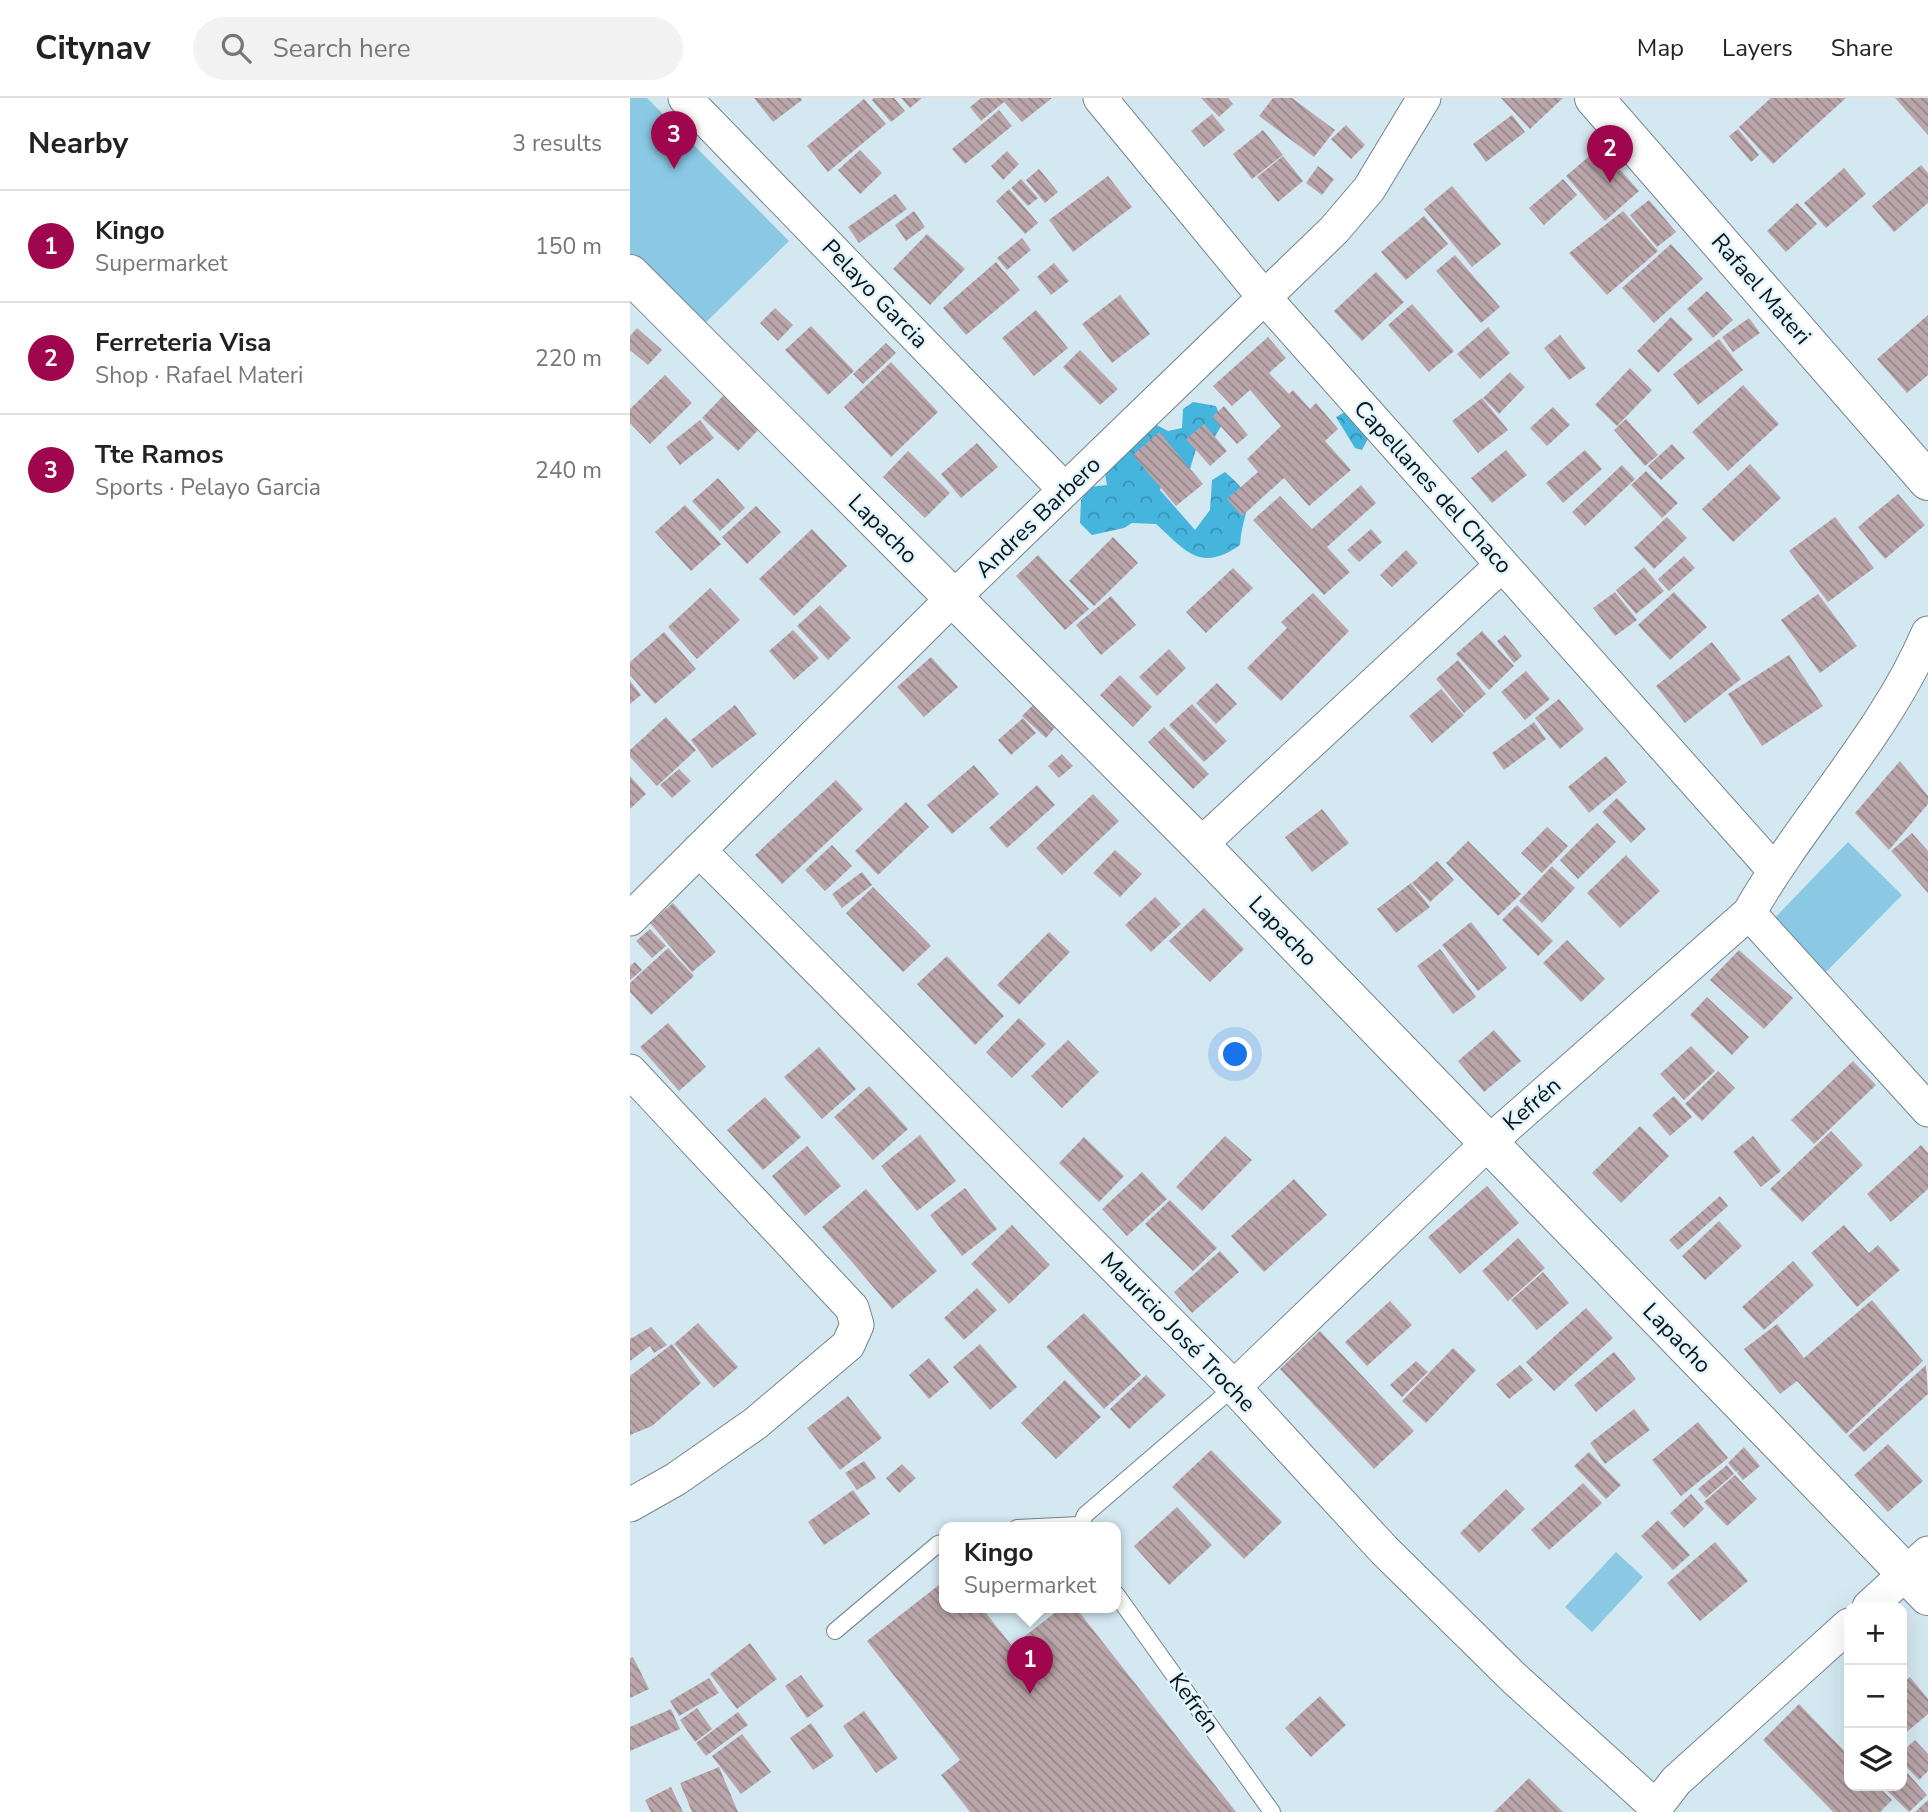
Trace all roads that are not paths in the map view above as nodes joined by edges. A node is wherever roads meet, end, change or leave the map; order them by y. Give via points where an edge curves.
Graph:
1 (685, 98) edge
2 (1100, 98) edge
3 (1424, 98) edge
4 (1594, 98) edge
5 (630, 274) edge
6 (1264, 297) junction
7 (1928, 481) edge
8 (1066, 490) junction
9 (1502, 565) junction
10 (952, 599) junction
11 (1928, 633) edge
12 (1200, 845) junction
13 (699, 850) junction
14 (1774, 870) junction
15 (1749, 912) junction
16 (630, 919) edge
17 (630, 1071) edge
18 (1928, 1110) edge
19 (1488, 1143) junction
20 (1234, 1387) junction
21 (630, 1505) edge
22 (1082, 1522) edge
23 (939, 1544) edge
24 (1921, 1574) edge
25 (1121, 1601) edge
26 (1877, 1602) edge
27 (1844, 1630) edge
28 (835, 1631) dead end
29 (1657, 1810) edge
30 (1272, 1812) edge

1 - 8 street, Pelayo Garcia
2 - 6 street, Capellanes del Chaco
3 - 6 street, Andres Barbero via 1369,189 1335,230
4 - 7 street, Rafael Materi
5 - 10 street, Lapacho
6 - 8 street, Andres Barbero
6 - 9 street, Capellanes del Chaco
8 - 10 street, Andres Barbero
9 - 12 street
9 - 14 street, Capellanes del Chaco
10 - 12 street, Lapacho
10 - 13 street, Andres Barbero
11 - 14 street, Kefrén via 1914,666 1884,713
12 - 19 street, Lapacho
13 - 16 street, Andres Barbero
13 - 20 street, Mauricio José Troche
14 - 15 street, Kefrén
15 - 18 street
15 - 19 street, Kefrén
17 - 21 street via 852,1308 857,1325 848,1345 756,1423
19 - 20 street, Kefrén
19 - 24 street, Lapacho
20 - 22 lane, Kefrén
20 - 29 street, Mauricio José Troche via 1384,1550
23 - 28 lane
24 - 26 street
25 - 30 lane, Kefrén
27 - 29 street via 1676,1781

